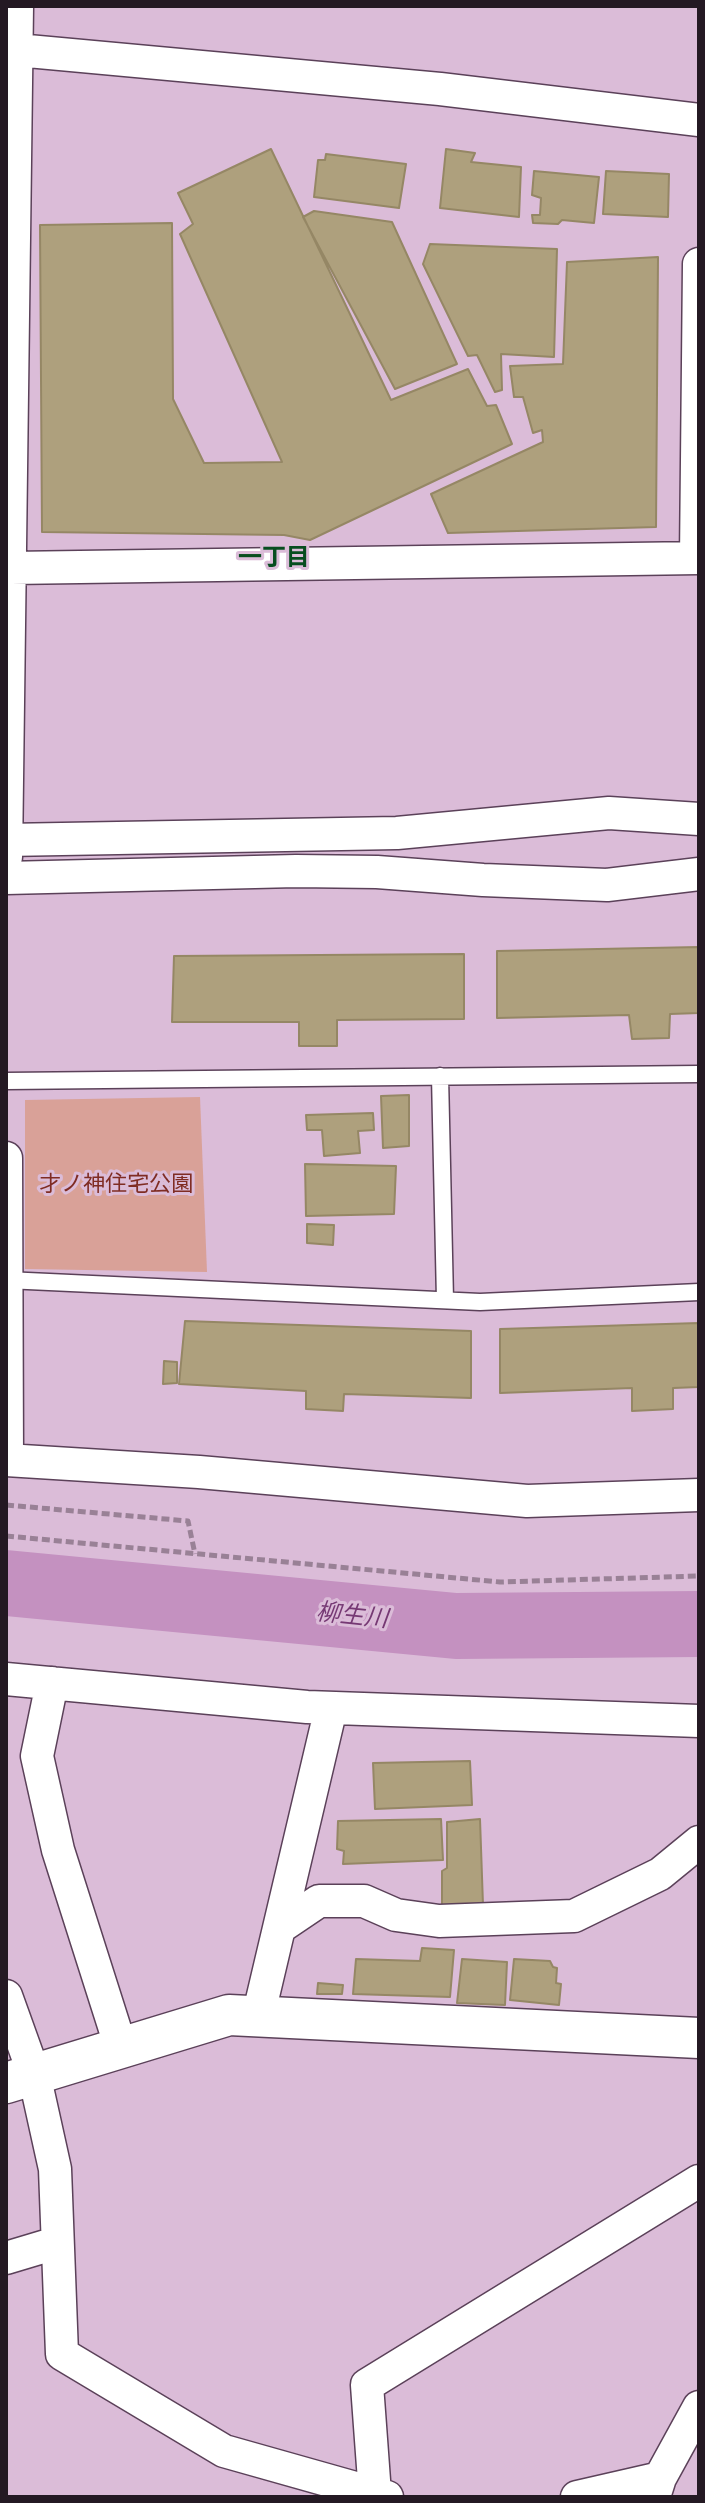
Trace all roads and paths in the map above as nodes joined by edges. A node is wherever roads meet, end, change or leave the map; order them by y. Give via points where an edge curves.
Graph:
1 (17, 6) edge
2 (12, 49) edge
3 (699, 120) edge
4 (699, 264) edge
5 (698, 558) edge
6 (11, 568) junction
7 (699, 819) edge
8 (6, 840) edge
9 (6, 857) edge
10 (699, 874) edge
11 (6, 878) edge
12 (699, 1074) edge
13 (440, 1076) junction
14 (6, 1081) edge
15 (6, 1158) edge
16 (6, 1280) edge
17 (699, 1292) edge
18 (445, 1300) junction
19 (6, 1460) edge
20 (699, 1495) edge
21 (6, 1505) edge
22 (6, 1536) edge
23 (195, 1554) junction
24 (699, 1576) edge
25 (6, 1679) edge
26 (52, 1683) junction
27 (331, 1708) junction
28 (699, 1721) edge
29 (699, 1842) edge
30 (279, 1928) junction
31 (6, 1996) edge
32 (258, 2017) junction
33 (699, 2038) edge
34 (121, 2048) junction
35 (20, 2078) edge
36 (699, 2181) edge
37 (56, 2243) junction
38 (6, 2258) edge
39 (699, 2407) edge
40 (657, 2487) edge
41 (381, 2495) edge
42 (577, 2497) edge

1 - 2 street
2 - 3 street via 440,89
2 - 6 street
4 - 5 street
5 - 6 street
6 - 8 street
7 - 8 street via 609,813 397,833
8 - 9 street
10 - 11 street via 607,885 323,871
12 - 13 lane
13 - 14 lane
13 - 18 lane
15 - 16 street
16 - 18 lane
16 - 19 street
17 - 18 lane
19 - 20 street via 527,1501
21 - 23 path via 188,1521
22 - 23 path
23 - 24 path via 500,1582
25 - 26 street
26 - 27 street
26 - 34 street via 37,1756 58,1850
27 - 28 street
27 - 30 street
29 - 30 street via 660,1874 574,1916 439,1921 396,1915 364,1901 319,1901
30 - 32 street
31 - 35 street
32 - 33 street
32 - 34 street via 229,2015
34 - 35 street
35 - 37 street via 55,2169
36 - 41 street via 367,2385
37 - 38 street
37 - 41 street via 62,2354 224,2451
39 - 40 street
40 - 42 street

